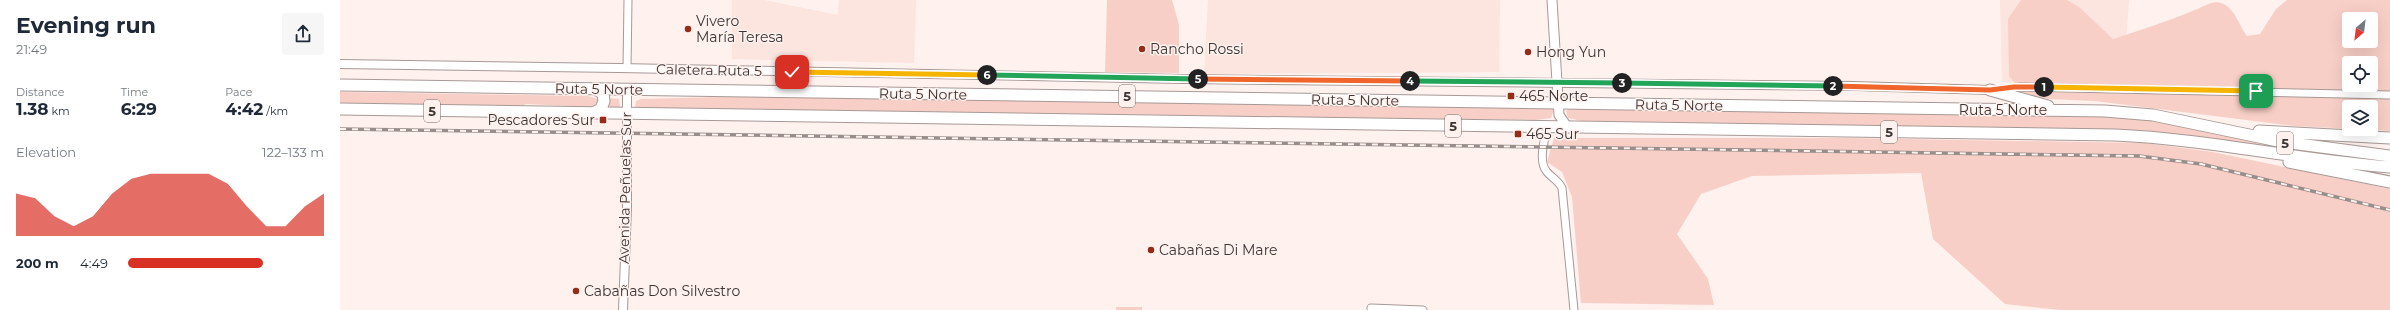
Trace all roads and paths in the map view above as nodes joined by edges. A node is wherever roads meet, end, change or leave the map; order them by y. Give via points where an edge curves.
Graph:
1 (628, 0) edge
2 (1552, 0) edge
3 (340, 64) edge
4 (627, 68) junction
5 (1558, 82) junction
6 (340, 85) edge
7 (596, 89) junction
8 (627, 89) junction
9 (1990, 90) junction
10 (2390, 96) edge
11 (1558, 102) junction
12 (340, 110) edge
13 (2080, 111) junction
14 (591, 114) junction
15 (626, 114) junction
16 (1559, 115) junction
17 (2181, 120) junction
18 (1548, 128) junction
19 (1568, 128) junction
20 (2390, 138) edge
21 (2209, 143) junction
22 (2390, 156) edge
23 (2390, 167) edge
24 (2390, 182) edge
25 (1371, 308) dead end
26 (623, 310) edge
27 (1423, 310) edge
28 (1574, 310) edge

1 - 4 street
2 - 5 main road
3 - 4 street, Caletera Ruta 5
4 - 5 street, Caletera Ruta 5 via 1183,79
5 - 9 street, Caletera Ruta 5
5 - 11 main road
6 - 7 highway, Ruta 5 Norte / 5
7 - 8 highway, Ruta 5 Norte / 5
7 - 14 highway via 602,94 604,102 601,109
8 - 11 highway, Ruta 5 Norte / 5
8 - 15 street, Avenida Peñuelas Sur
9 - 10 street via 2021,87
9 - 13 highway via 2040,104
11 - 13 highway, Ruta 5 Norte / 5
11 - 16 main road
12 - 14 highway, Ruta 5 Norte / 5
13 - 17 highway, Ruta 5 Norte / 5 via 2140,113
14 - 15 highway, Ruta 5 Norte / 5
15 - 18 highway, Ruta 5 Norte / 5
15 - 26 street, Avenida Peñuelas Sur via 627,208
16 - 18 main road
16 - 19 main road
17 - 20 highway via 2278,133
17 - 22 highway, Ruta 5 Norte / 5 via 2283,142
18 - 19 highway, Ruta 5 Norte / 5
18 - 28 street via 1543,165 1562,188
19 - 21 highway, Ruta 5 Norte / 5 via 2103,134
21 - 23 highway, Ruta 5 Norte / 5 via 2318,160
21 - 24 highway via 2314,168
25 - 27 street

